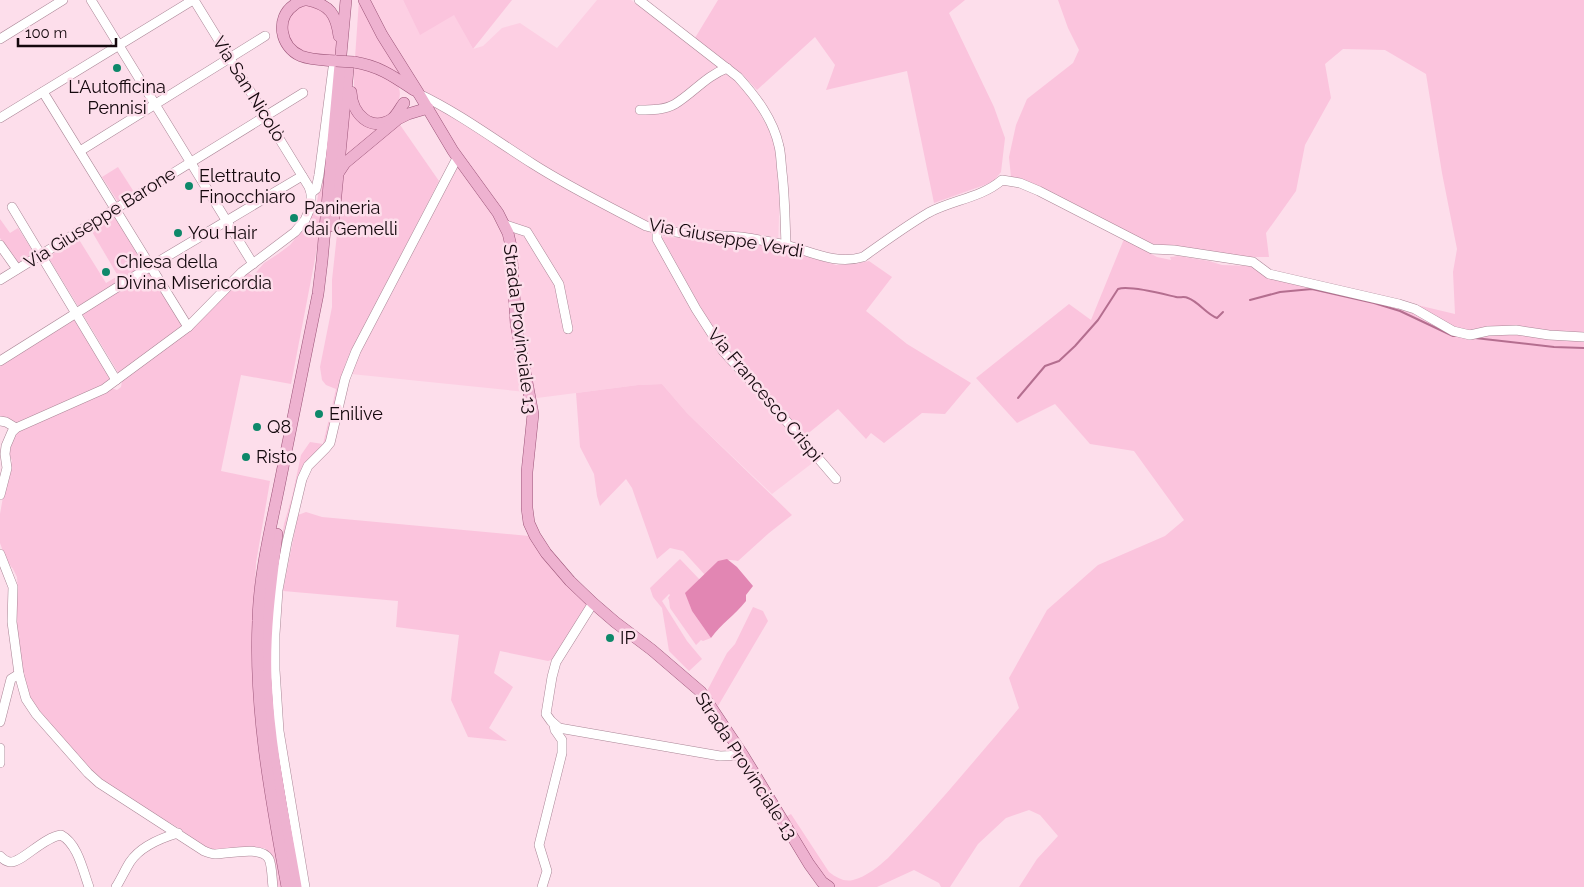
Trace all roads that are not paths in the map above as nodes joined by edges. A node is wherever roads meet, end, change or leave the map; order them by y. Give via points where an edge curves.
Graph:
1 (63, 0) edge
2 (91, 0) edge
3 (193, 0) edge
4 (306, 0) edge
5 (354, 0) edge
6 (364, 0) edge
7 (639, 0) edge
8 (345, 3) edge
9 (265, 36) dead end
10 (0, 39) edge
11 (119, 45) junction
12 (230, 58) junction
13 (342, 63) junction
14 (727, 68) junction
15 (401, 81) junction
16 (43, 92) junction
17 (303, 93) dead end
18 (420, 94) junction
19 (404, 103) junction
20 (439, 103) junction
21 (155, 104) junction
22 (428, 108) junction
23 (640, 110) dead end
24 (265, 116) junction
25 (0, 118) edge
26 (398, 118) junction
27 (80, 151) junction
28 (458, 158) junction
29 (191, 162) junction
30 (339, 174) junction
31 (302, 176) junction
32 (311, 193) junction
33 (12, 207) dead end
34 (115, 209) junction
35 (227, 221) junction
36 (506, 225) junction
37 (657, 229) junction
38 (0, 245) edge
39 (786, 245) junction
40 (41, 254) junction
41 (253, 264) junction
42 (150, 266) junction
43 (17, 269) junction
44 (0, 280) edge
45 (76, 313) junction
46 (188, 327) junction
47 (568, 329) dead end
48 (1584, 337) edge
49 (0, 361) edge
50 (116, 380) junction
51 (0, 420) edge
52 (16, 428) junction
53 (836, 479) dead end
54 (0, 495) edge
55 (0, 554) edge
56 (593, 603) junction
57 (20, 674) junction
58 (0, 722) edge
59 (554, 725) junction
60 (0, 748) edge
61 (743, 755) junction
62 (0, 762) edge
63 (178, 833) junction
64 (0, 856) edge
65 (89, 887) edge
66 (116, 887) edge
67 (273, 887) edge
68 (287, 887) edge
69 (296, 887) edge
70 (305, 887) edge
71 (542, 887) edge
72 (829, 887) edge

1 - 10 street
2 - 11 street
3 - 11 street
3 - 12 street, Via San Nicolò
4 - 13 main road via 322,4 334,16
4 - 13 main road via 293,5 283,20 283,38 287,46 301,56
5 - 13 main road
6 - 18 main road, Strada Provinciale 13
7 - 14 street
8 - 13 main road
9 - 12 street
11 - 16 street
11 - 21 street
12 - 21 street
12 - 24 street, Via San Nicolò
13 - 15 main road via 368,64
13 - 19 main road via 352,104 363,118 374,122 386,121
13 - 30 main road
13 - 32 street via 323,136 316,189
13 - 68 main road via 318,294 271,522 258,619 257,676 263,742
14 - 23 street via 714,73 673,105
14 - 39 street via 752,92 770,122 780,148
15 - 18 main road
15 - 19 main road
16 - 25 street
16 - 27 street
17 - 24 street, Via Giuseppe Barone
18 - 20 street, Via Giuseppe Verdi
18 - 22 main road, Strada Provinciale 13
19 - 26 main road
20 - 22 street
20 - 37 street, Via Giuseppe Verdi via 582,193
21 - 27 street
21 - 29 street
22 - 26 main road
22 - 28 main road, Strada Provinciale 13
24 - 29 street, Via Giuseppe Barone
24 - 31 street, Via San Nicolò
26 - 30 main road via 345,163
27 - 34 street
28 - 36 main road, Strada Provinciale 13
28 - 70 street via 350,364 332,438 304,472 287,542 278,590 275,670 279,731
29 - 34 street, Via Giuseppe Barone
29 - 35 street
30 - 69 main road via 326,287 278,528 267,620 266,678 272,741
31 - 32 street, Via San Nicolò
31 - 35 street
32 - 41 street via 309,212 295,232
33 - 40 street
34 - 40 street, Via Giuseppe Barone
34 - 42 street
35 - 41 street
35 - 42 street
36 - 47 street via 527,232 559,284
36 - 56 main road, Strada Provinciale 13 via 511,246 516,324 534,414 527,472 530,523 546,553
37 - 39 street, Via Giuseppe Verdi
37 - 53 street, Via Francesco Crispi via 658,239 723,351
38 - 43 street
39 - 48 street, Via Giuseppe Verdi via 842,261 864,257 929,212 979,194 1002,180 1039,191 1152,249 1253,262 1268,274 1415,309 1453,331 1470,335 1516,330
40 - 43 street, Via Giuseppe Barone
40 - 45 street
41 - 46 street
42 - 45 street
42 - 46 street
43 - 44 street, Via Giuseppe Barone
45 - 49 street
45 - 50 street
46 - 50 street
50 - 52 street via 93,394
51 - 52 street
52 - 54 street via 6,446 7,468
55 - 57 street via 13,587 12,622
56 - 59 street via 556,662 546,714
56 - 61 main road, Strada Provinciale 13 via 701,692
57 - 58 street via 11,679
57 - 63 street via 30,706 88,773
59 - 61 street via 720,756
59 - 71 street via 562,740 562,753 540,845 547,872
60 - 62 street
61 - 72 main road, Strada Provinciale 13 via 808,864
63 - 66 street via 137,854
63 - 67 street via 214,854 246,851 264,854 269,859
64 - 65 street via 13,862 61,835 74,849

